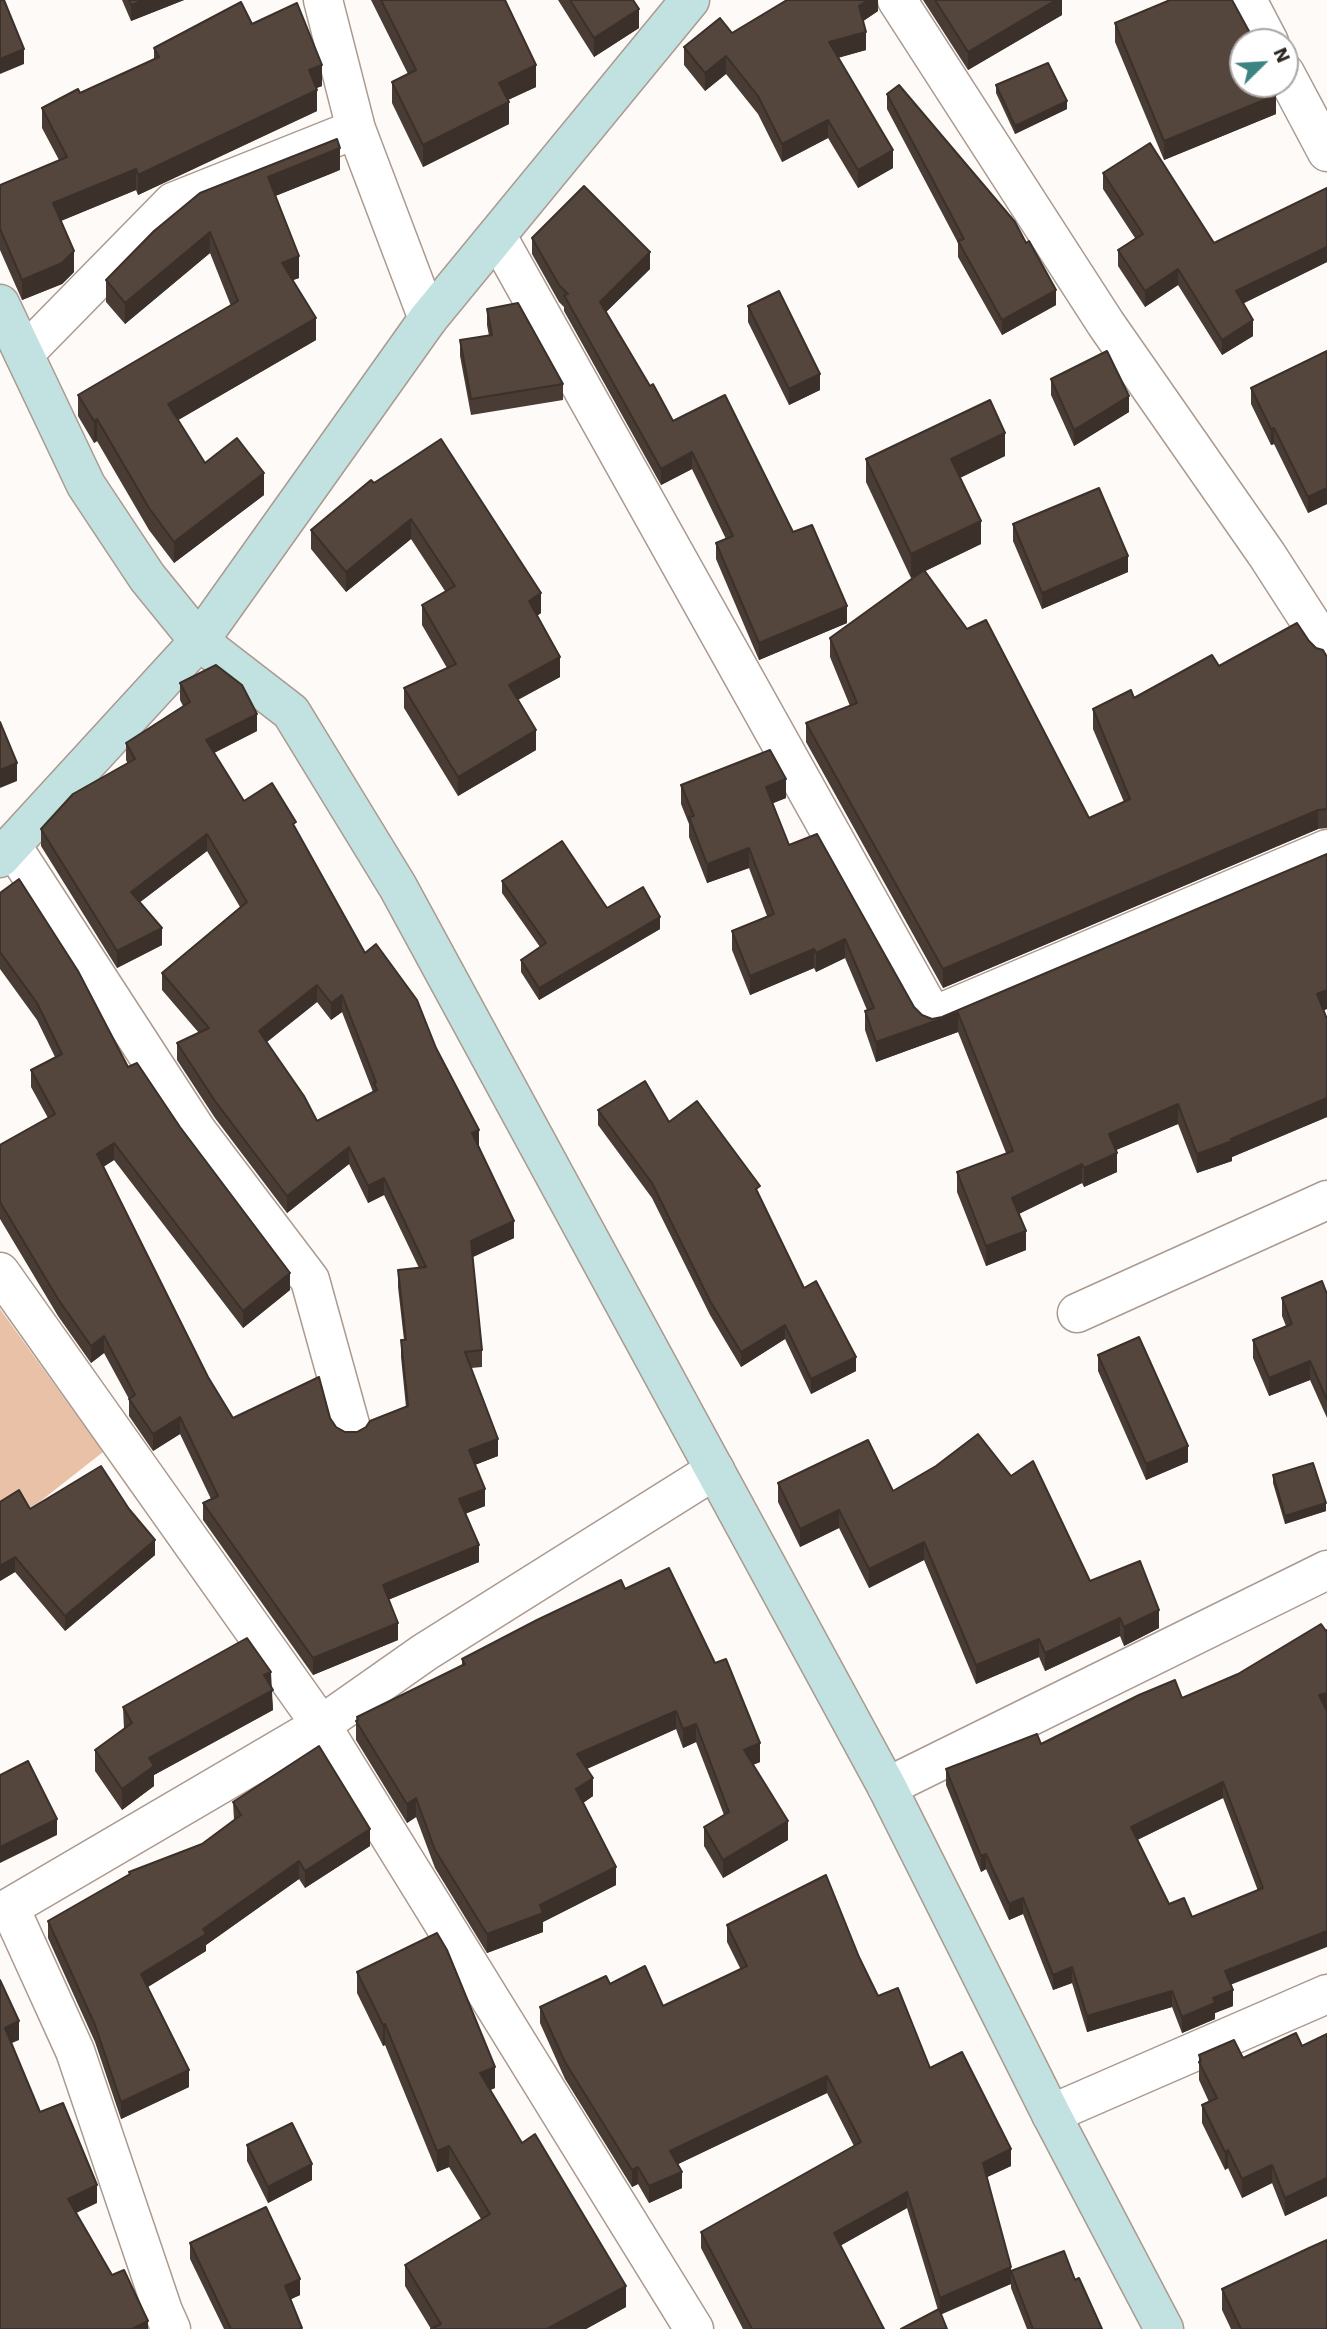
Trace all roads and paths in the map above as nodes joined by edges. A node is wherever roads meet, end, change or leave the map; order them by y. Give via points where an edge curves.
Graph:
1 (323, 0) edge
2 (690, 0) edge
3 (897, 0) edge
4 (1247, 0) edge
5 (1262, 28) edge
6 (1298, 98) edge
7 (356, 129) junction
8 (1327, 152) edge
9 (497, 236) junction
10 (0, 304) edge
11 (428, 319) junction
12 (24, 354) junction
13 (199, 641) junction
14 (1327, 648) edge
15 (1327, 849) edge
16 (6, 852) edge
17 (1327, 1200) edge
18 (0, 1272) edge
19 (1077, 1313) dead end
20 (351, 1428) dead end
21 (715, 1471) junction
22 (1327, 1570) edge
23 (321, 1725) junction
24 (887, 1787) junction
25 (5, 1910) edge
26 (1327, 1994) edge
27 (1051, 2114) junction
28 (171, 2329) edge
29 (694, 2329) edge
30 (1164, 2329) edge

1 - 7 street
2 - 9 street
3 - 14 street via 1106,324
4 - 5 street
6 - 8 street
7 - 11 street
7 - 12 street via 173,202
9 - 11 street
9 - 15 street via 933,1016
10 - 12 street
11 - 13 street
12 - 13 street via 86,485 147,577
13 - 16 street
13 - 21 street via 291,712 398,887
16 - 20 street via 197,1131 310,1280
17 - 19 street
18 - 23 street
21 - 23 street via 425,1652
21 - 24 street
22 - 24 street
23 - 25 street
23 - 29 street
24 - 27 street
25 - 28 street via 75,2051
26 - 27 street
27 - 30 street

